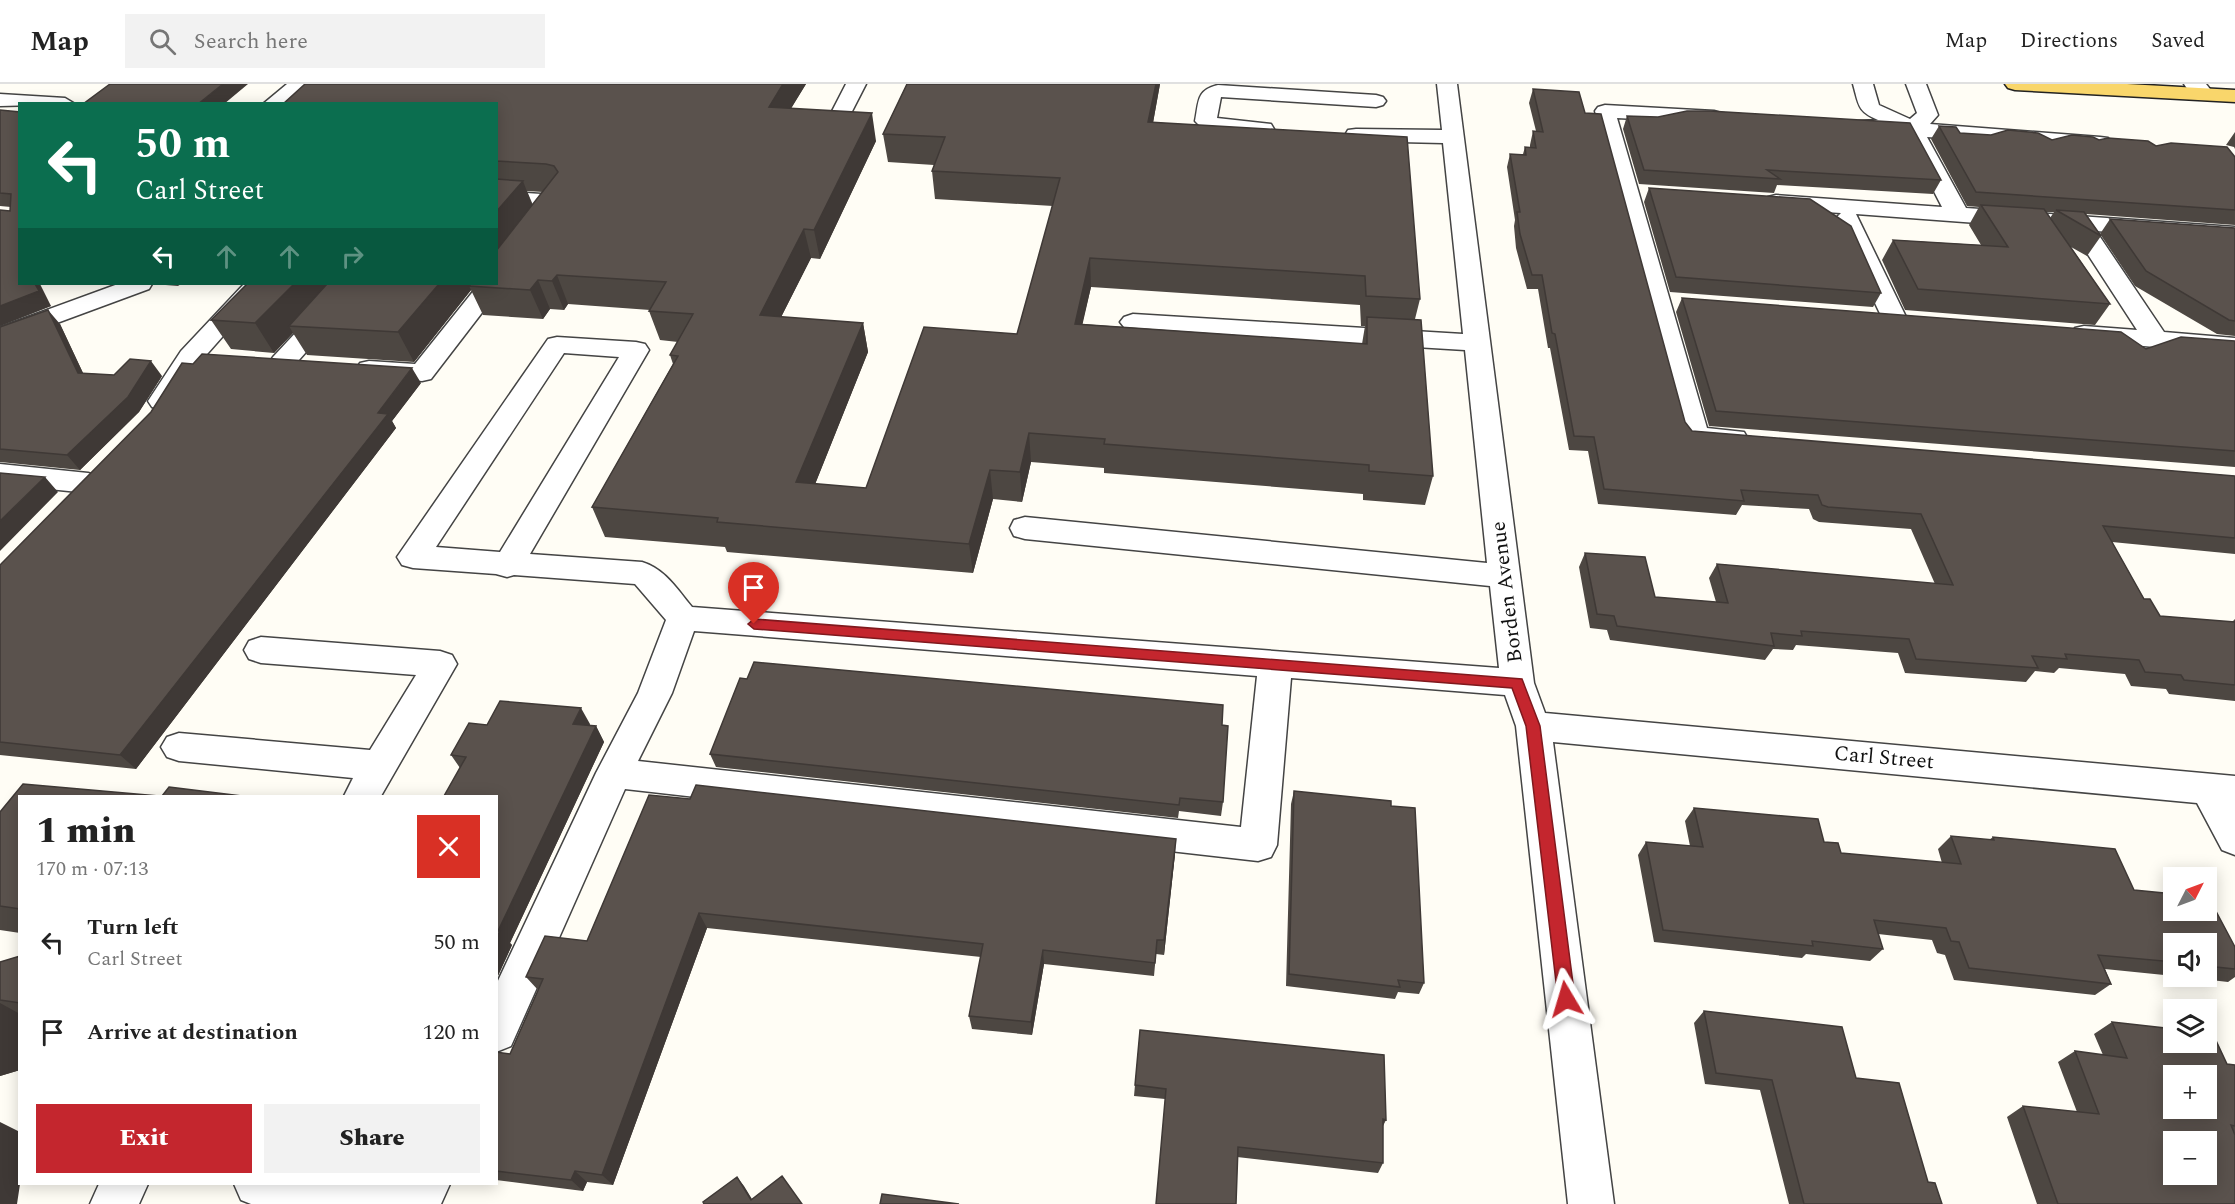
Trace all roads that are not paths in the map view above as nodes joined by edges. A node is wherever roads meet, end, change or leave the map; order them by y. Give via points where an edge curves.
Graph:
1 (300, 84) edge
2 (856, 84) edge
3 (1447, 84) edge
4 (1863, 84) edge
5 (1916, 84) edge
6 (2015, 84) edge
7 (2199, 89) edge
8 (2235, 96) edge
9 (0, 100) edge
10 (1376, 101) dead end
11 (32, 102) edge
12 (276, 102) edge
13 (1735, 118) edge
14 (839, 119) edge
15 (1842, 124) edge
16 (1912, 128) junction
17 (1289, 131) edge
18 (1337, 134) edge
19 (1453, 137) junction
20 (2120, 144) edge
21 (498, 198) edge
22 (1758, 201) edge
23 (1842, 207) junction
24 (1958, 214) junction
25 (2079, 223) junction
26 (2235, 234) edge
27 (526, 240) edge
28 (137, 285) edge
29 (256, 285) edge
30 (353, 285) edge
31 (490, 285) edge
32 (1894, 320) edge
33 (1133, 322) dead end
34 (2061, 332) edge
35 (0, 336) edge
36 (2156, 340) junction
37 (1478, 343) junction
38 (2235, 346) edge
39 (190, 357) junction
40 (224, 360) edge
41 (151, 419) edge
42 (1754, 441) edge
43 (0, 474) edge
44 (64, 508) edge
45 (1025, 528) dead end
46 (507, 566) junction
47 (1505, 576) junction
48 (683, 618) junction
49 (261, 650) dead end
50 (1275, 664) junction
51 (1517, 683) junction
52 (1533, 726) junction
53 (178, 747) dead end
54 (381, 766) junction
55 (614, 773) junction
56 (2221, 790) edge
57 (363, 795) edge
58 (2235, 839) edge
59 (498, 1028) edge
60 (124, 1185) edge
61 (264, 1185) edge
62 (428, 1185) edge
63 (113, 1204) edge
64 (403, 1204) edge
65 (418, 1204) edge
66 (1591, 1204) edge

1 - 12 street
2 - 14 street
3 - 19 street, Borden Avenue
4 - 16 street via 1870,109
5 - 16 street via 1928,115
6 - 7 main road
7 - 8 main road
9 - 11 street
10 - 17 street via 1218,91 1211,94 1206,121 1209,124
13 - 42 street via 1605,111 1639,193 1670,302 1695,436
15 - 16 street
16 - 20 street
16 - 24 street
18 - 19 street
19 - 37 street, Borden Avenue
21 - 27 street via 556,202
22 - 23 street
23 - 24 street
23 - 32 street
24 - 25 street
25 - 26 street
25 - 36 street
28 - 35 street
29 - 39 street
30 - 31 street via 270,363 422,373
33 - 37 street
34 - 36 street
36 - 38 street
37 - 47 street, Borden Avenue
39 - 40 street
39 - 41 street
43 - 44 street via 96,475
45 - 47 street
46 - 46 street via 593,422 636,351 557,345 412,557
46 - 48 street via 642,573
47 - 51 street, Borden Avenue
48 - 50 street
48 - 55 street via 655,693
49 - 54 street via 440,664
50 - 51 street
50 - 55 street via 1258,845
51 - 52 street, Borden Avenue
52 - 56 street, Carl Street
52 - 66 street, Borden Avenue
53 - 54 street
54 - 57 street
55 - 59 street
56 - 58 street
60 - 63 street
61 - 64 street
62 - 65 street

